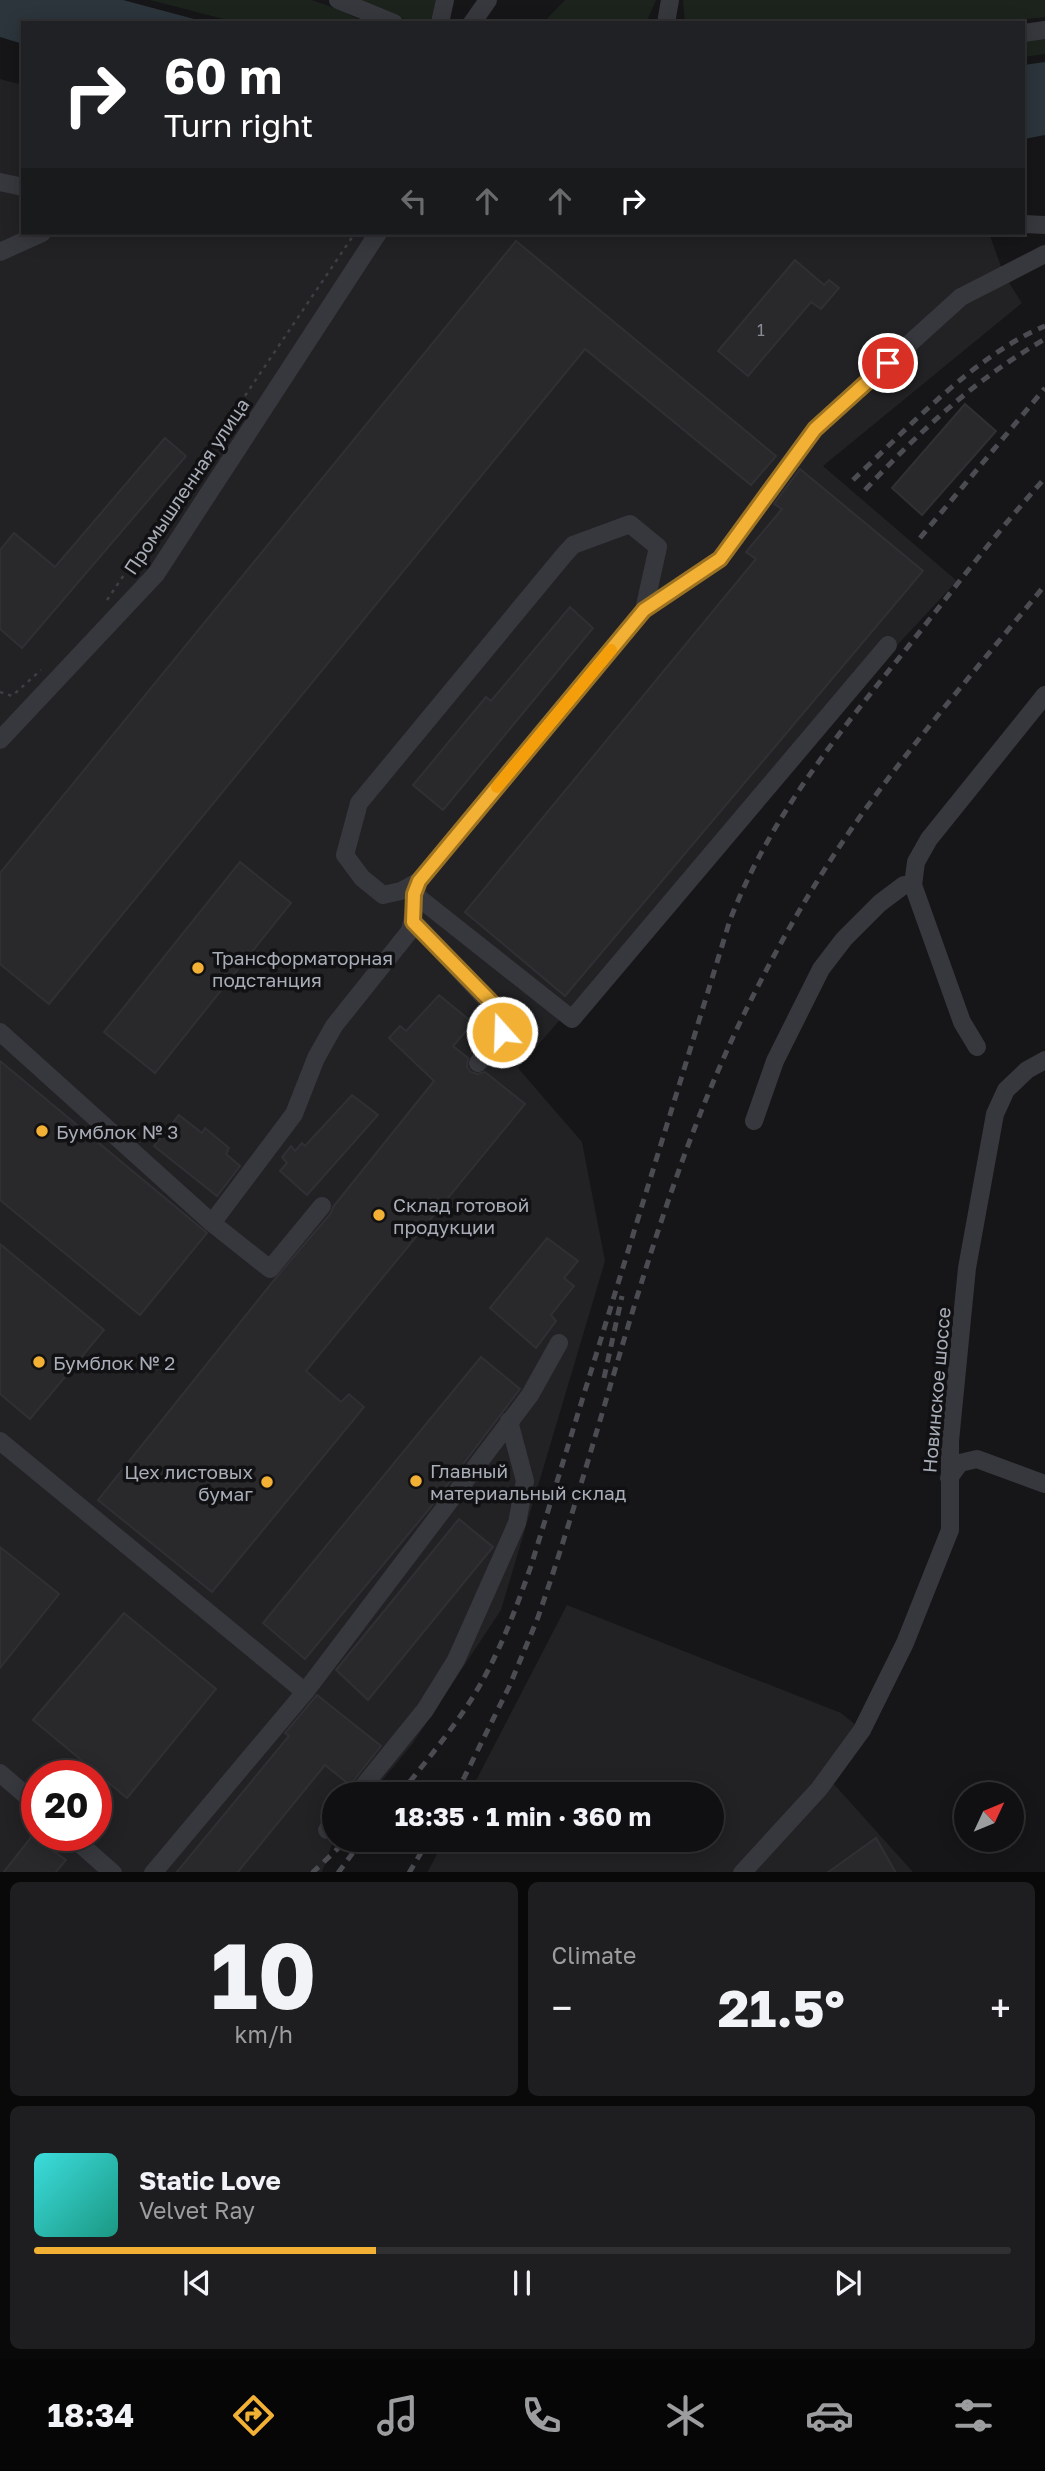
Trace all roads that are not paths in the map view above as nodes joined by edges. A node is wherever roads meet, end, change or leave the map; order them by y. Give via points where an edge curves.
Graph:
1 (338, 0) edge
2 (445, 0) edge
3 (488, 0) edge
4 (670, 0) edge
5 (389, 21) edge
6 (440, 21) edge
7 (473, 21) edge
8 (666, 21) edge
9 (1045, 30) edge
10 (1025, 33) edge
11 (0, 182) edge
12 (21, 187) edge
13 (1025, 224) edge
14 (1045, 225) edge
15 (38, 235) edge
16 (377, 235) edge
17 (0, 252) edge
18 (1045, 254) edge
19 (644, 610) junction
20 (888, 645) dead end
21 (1045, 695) edge
22 (0, 740) edge
23 (913, 886) junction
24 (416, 888) junction
25 (413, 922) junction
26 (0, 1032) edge
27 (977, 1047) dead end
28 (1045, 1060) edge
29 (478, 1063) dead end
30 (754, 1122) dead end
31 (322, 1206) dead end
32 (212, 1223) junction
33 (559, 1343) dead end
34 (509, 1421) junction
35 (0, 1441) edge
36 (949, 1479) junction
37 (1045, 1484) edge
38 (305, 1692) junction
39 (0, 1773) edge
40 (367, 1782) edge
41 (21, 1791) edge
42 (89, 1851) edge
43 (113, 1872) edge
44 (153, 1872) edge
45 (742, 1872) edge

1 - 5 street
2 - 6 street
3 - 7 street
4 - 8 street
9 - 10 street
11 - 12 street
13 - 14 street
15 - 17 street
16 - 22 street, Промышленная улица via 156,575
18 - 19 street via 961,297 815,429 720,559
19 - 24 street
19 - 24 street via 658,547 630,524 573,545 359,803 345,855 362,878 383,895
20 - 24 street via 572,1019
21 - 23 street via 929,839 916,862
23 - 27 street via 962,1022
23 - 30 street via 904,886 880,903 821,969 775,1061
24 - 25 street
25 - 29 street via 504,1018 502,1032
25 - 32 street via 334,1026 294,1114
26 - 32 street
28 - 36 street, Новинское шоссе via 1006,1090 995,1114 967,1268
31 - 32 street via 270,1269
33 - 34 street via 530,1395
34 - 38 street
34 - 40 street via 525,1481 517,1523 456,1660 425,1710
35 - 38 street
36 - 37 street via 960,1463 977,1458
36 - 45 street, Новинское шоссе via 950,1530 905,1643 862,1730 819,1789
38 - 44 street
39 - 41 street
42 - 43 street

